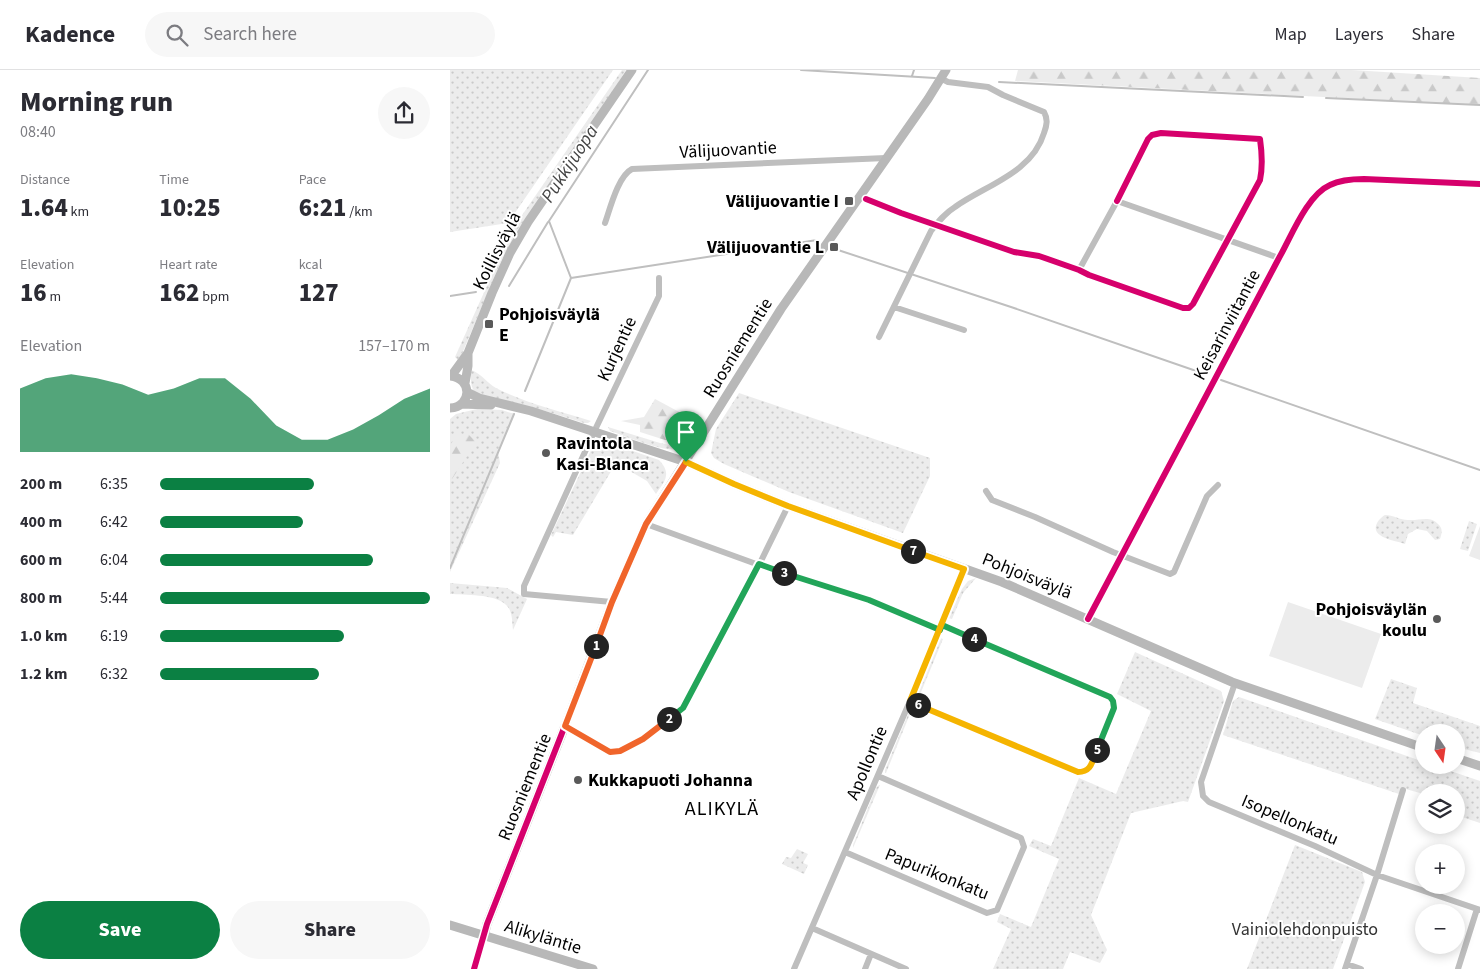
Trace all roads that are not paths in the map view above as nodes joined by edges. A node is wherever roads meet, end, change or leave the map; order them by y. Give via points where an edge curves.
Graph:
1 (632, 70) edge
2 (946, 70) edge
3 (942, 79) junction
4 (886, 158) junction
5 (1480, 184) edge
6 (1117, 201) junction
7 (605, 223) dead end
8 (936, 225) junction
9 (1228, 241) junction
10 (1279, 258) junction
11 (1079, 270) junction
12 (659, 278) dead end
13 (894, 307) junction
14 (964, 330) dead end
15 (879, 338) dead end
16 (468, 353) junction
17 (451, 376) edge
18 (466, 388) junction
19 (461, 404) junction
20 (501, 404) junction
21 (451, 409) edge
22 (594, 432) junction
23 (686, 462) junction
24 (1218, 485) dead end
25 (986, 491) dead end
26 (788, 506) junction
27 (646, 524) junction
28 (1122, 555) junction
29 (759, 564) junction
30 (964, 569) junction
31 (612, 602) junction
32 (1088, 619) junction
33 (941, 628) junction
34 (1236, 683) junction
35 (910, 701) junction
36 (565, 726) junction
37 (1415, 745) edge
38 (1465, 761) edge
39 (1480, 766) edge
40 (878, 776) junction
41 (1403, 790) dead end
42 (845, 852) junction
43 (1377, 875) junction
44 (1478, 909) edge
45 (450, 925) edge
46 (812, 928) junction
47 (484, 936) junction
48 (871, 954) junction
49 (1346, 966) edge
50 (474, 969) edge
51 (593, 969) edge
52 (794, 969) edge
53 (865, 969) edge
54 (906, 969) edge
55 (1361, 969) edge
56 (1458, 969) edge

1 - 16 main road, Koillisväylä via 510,252
2 - 3 main road, Ruosniementie
3 - 4 main road, Ruosniementie
3 - 8 street via 988,87 1044,112 1048,118 1044,136 1025,164 956,206
4 - 7 street, Välijuovantie via 632,170 626,172 617,189
4 - 23 main road, Ruosniementie via 781,308
5 - 10 street, Keisarinviitantie via 1364,179 1330,184 1314,196
6 - 9 street
6 - 9 street via 1152,135 1260,139 1260,180
6 - 11 street
8 - 11 street
8 - 13 street
9 - 10 street
9 - 11 street via 1189,308
10 - 28 street, Keisarinviitantie
12 - 22 street, Kurjentie via 659,296
13 - 14 street
13 - 15 street
16 - 17 main road, Koillisväylä
16 - 18 main road, Koillisväylä
17 - 18 main road, Pohjoisväylä via 457,376
18 - 19 main road, Koillisväylä via 466,397
18 - 20 main road, Pohjoisväylä via 479,398
19 - 20 main road, Pohjoisväylä
19 - 21 main road
20 - 22 main road, Pohjoisväylä
22 - 23 main road, Pohjoisväylä
22 - 31 street, Kurjentie via 524,586 524,594
23 - 26 main road, Pohjoisväylä
23 - 27 main road, Ruosniementie
24 - 28 street via 1207,496 1174,572 1160,572
25 - 28 street via 992,500
26 - 29 street
26 - 30 main road, Pohjoisväylä
27 - 29 street
27 - 31 main road, Ruosniementie
28 - 32 street, Keisarinviitantie
29 - 33 street via 869,600
29 - 36 street via 683,708 643,739 620,751 610,752
30 - 32 main road, Pohjoisväylä
30 - 33 street, Apollontie
31 - 36 main road, Ruosniementie
32 - 34 main road, Pohjoisväylä
33 - 35 street, Apollontie
33 - 35 street via 1110,697 1114,708 1111,717 1088,770 1078,772
34 - 37 main road, Pohjoisväylä
34 - 43 street, Isopellonkatu via 1201,782 1203,796 1209,802
35 - 40 street, Apollontie
36 - 47 main road, Ruosniementie
38 - 39 main road
40 - 42 street, Apollontie
40 - 42 street, Papurikonkatu via 1021,838 1024,847 997,910 987,913
41 - 43 street
42 - 46 street, Apollontie
43 - 44 street, Isopellonkatu
43 - 49 street
44 - 56 street
45 - 47 main road
46 - 48 street
46 - 52 street, Apollontie
47 - 50 street
47 - 51 main road, Alikyläntie
48 - 53 street
48 - 54 street
49 - 55 street

